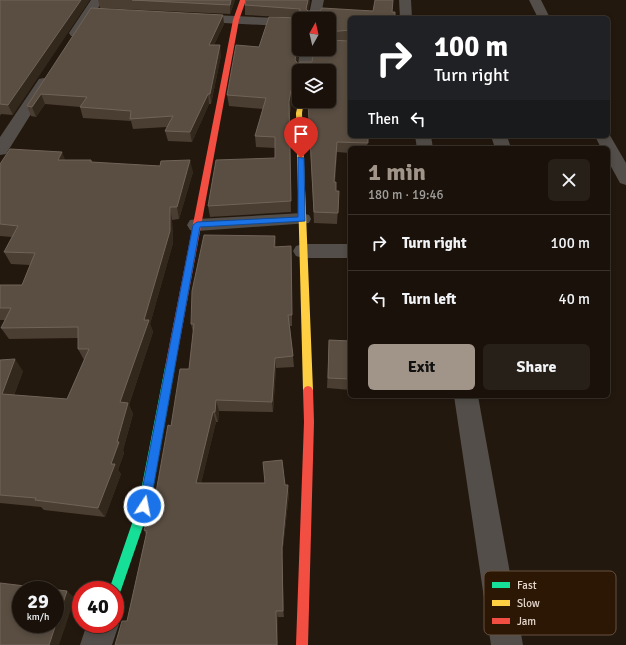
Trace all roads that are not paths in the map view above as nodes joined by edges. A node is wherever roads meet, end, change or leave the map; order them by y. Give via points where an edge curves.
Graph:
1 (243, 0) edge
2 (318, 0) edge
3 (405, 0) edge
4 (535, 0) edge
5 (93, 6) edge
6 (315, 12) edge
7 (105, 13) edge
8 (406, 16) edge
9 (543, 16) edge
10 (182, 17) edge
11 (236, 20) junction
12 (292, 23) edge
13 (68, 45) edge
14 (51, 71) edge
15 (300, 108) edge
16 (610, 149) edge
17 (0, 150) edge
18 (626, 179) edge
19 (302, 219) junction
20 (197, 225) junction
21 (303, 251) junction
22 (348, 251) edge
23 (466, 398) edge
24 (495, 571) edge
25 (118, 581) edge
26 (100, 633) edge
27 (505, 635) edge
28 (96, 645) edge
29 (302, 645) edge
30 (507, 645) edge

1 - 11 street
2 - 6 street
3 - 8 street
4 - 9 street
5 - 7 street
5 - 13 street
10 - 11 street
11 - 12 street
11 - 20 street
14 - 17 street
15 - 19 street
16 - 18 street
19 - 20 street
19 - 21 street
20 - 25 street via 144,506
21 - 22 street
21 - 29 street via 309,422
23 - 24 street
26 - 28 street
27 - 30 street

